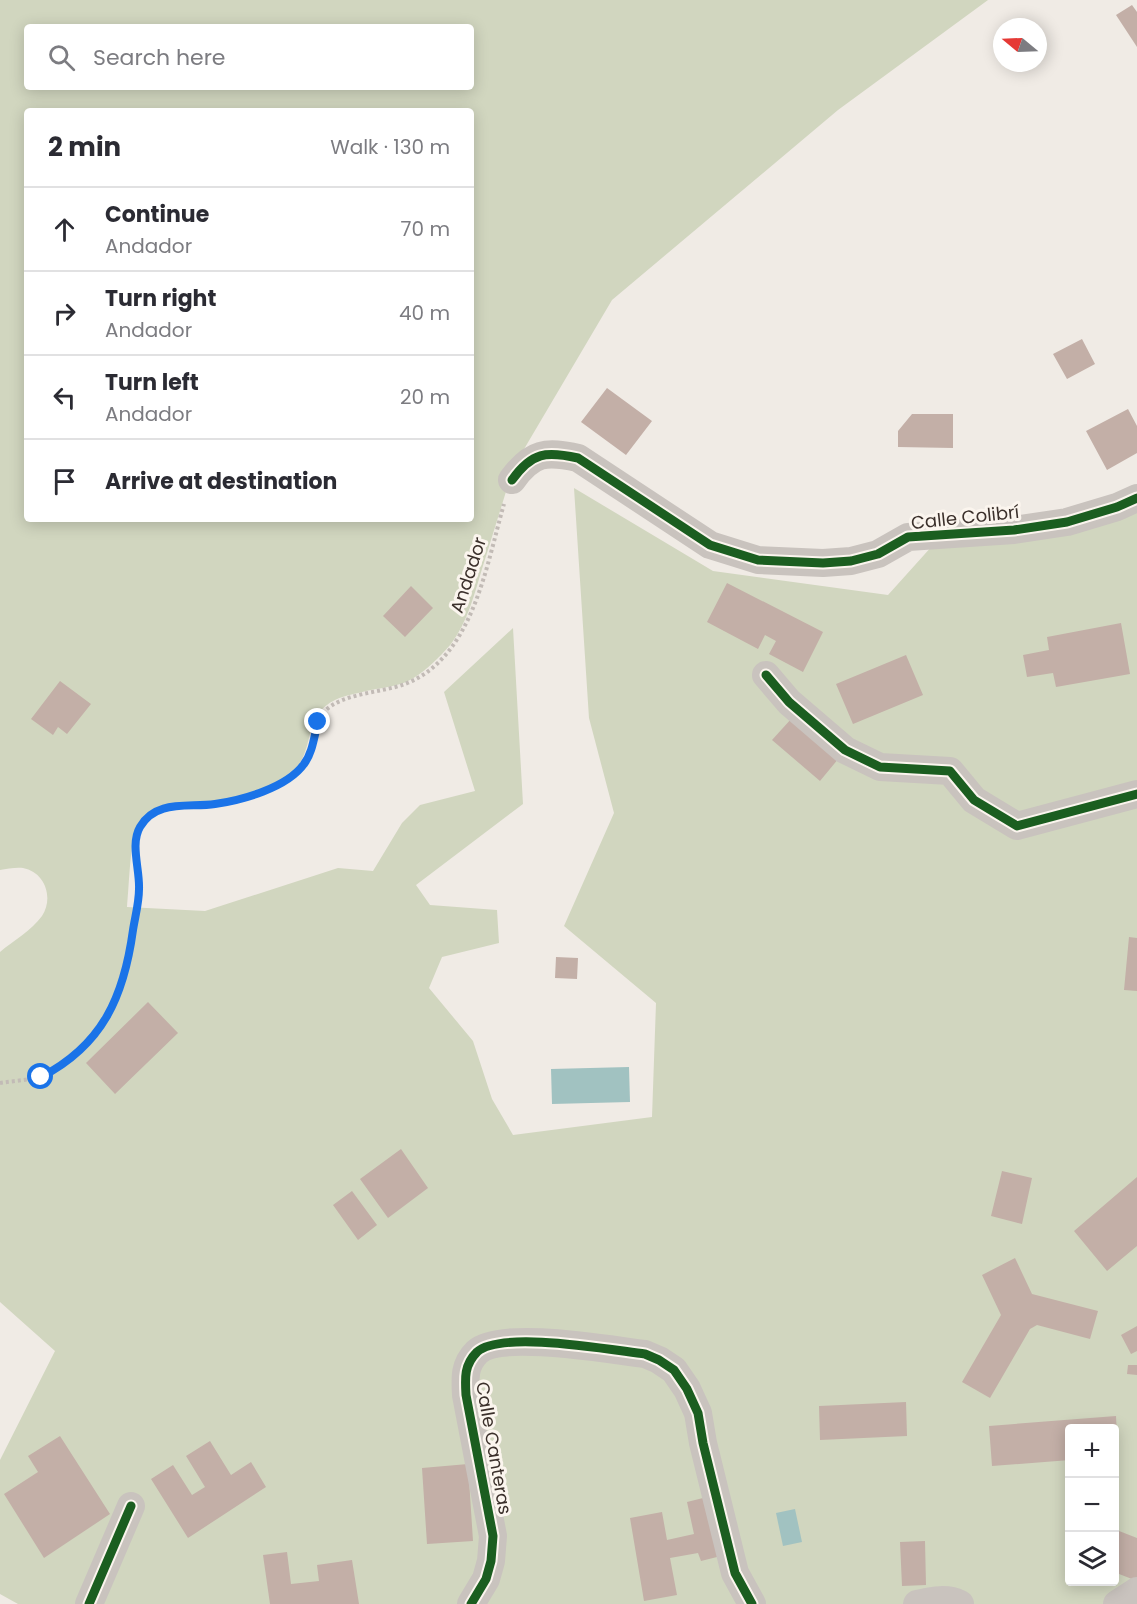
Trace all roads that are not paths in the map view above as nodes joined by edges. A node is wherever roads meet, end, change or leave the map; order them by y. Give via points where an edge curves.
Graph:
1 (512, 480) road end
2 (1137, 498) edge
3 (766, 675) dead end
4 (1137, 794) edge
5 (131, 1506) dead end
6 (1137, 1591) edge
7 (89, 1604) edge
8 (471, 1604) edge
9 (752, 1604) edge
10 (917, 1604) edge
11 (960, 1604) edge
12 (1117, 1604) edge

1 - 2 street, Calle Colibrí via 519,469 543,455 555,453 578,458 710,545 758,560 823,563 878,554 908,537 1067,522
3 - 4 street via 789,702 845,750 879,767 951,771 974,800 1017,826
5 - 7 street
6 - 12 street
8 - 9 street, Calle Canteras via 486,1579 492,1536 465,1375 478,1351 493,1344 523,1341 645,1354 674,1370 698,1413 735,1573
10 - 11 street via 941,1600

